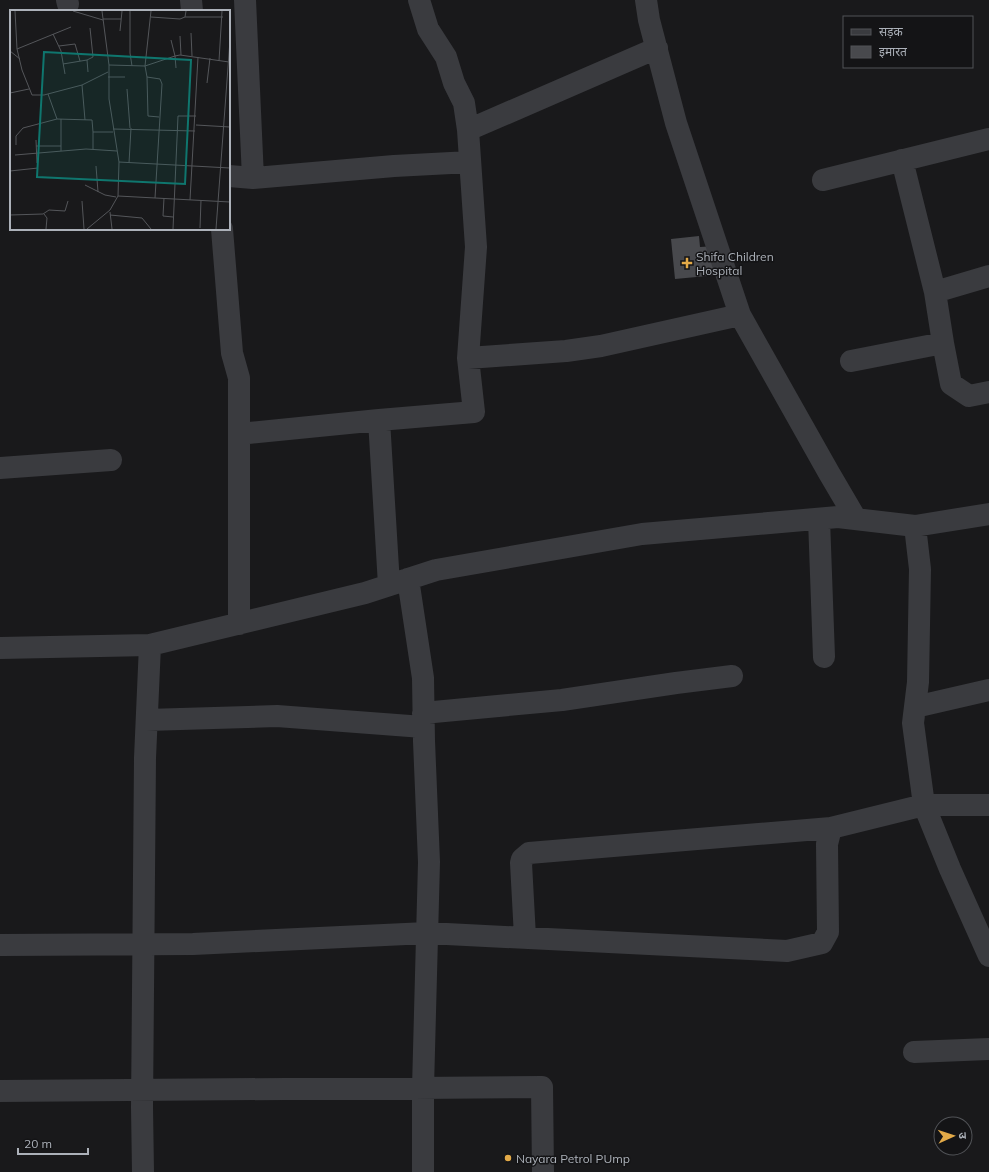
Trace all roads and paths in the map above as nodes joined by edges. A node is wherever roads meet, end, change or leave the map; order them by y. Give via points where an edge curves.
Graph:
1 (191, 0) edge
2 (245, 0) edge
3 (419, 0) edge
4 (646, 0) edge
5 (192, 10) edge
6 (657, 48) junction
7 (468, 130) junction
8 (989, 139) edge
9 (902, 160) junction
10 (470, 162) junction
11 (230, 176) edge
12 (253, 178) junction
13 (823, 180) dead end
14 (222, 230) edge
15 (989, 276) edge
16 (935, 292) junction
17 (740, 315) junction
18 (944, 343) junction
19 (468, 358) junction
20 (851, 361) dead end
21 (989, 392) edge
22 (379, 420) junction
23 (239, 434) junction
24 (111, 460) dead end
25 (0, 468) edge
26 (989, 514) edge
27 (819, 519) junction
28 (856, 519) junction
29 (916, 526) junction
30 (398, 582) junction
31 (239, 624) junction
32 (150, 645) junction
33 (0, 648) edge
34 (824, 656) dead end
35 (732, 676) dead end
36 (989, 690) edge
37 (915, 707) junction
38 (147, 720) junction
39 (423, 720) junction
40 (924, 805) junction
41 (989, 805) edge
42 (831, 828) junction
43 (427, 933) junction
44 (525, 937) junction
45 (0, 945) edge
46 (144, 945) junction
47 (989, 956) edge
48 (989, 1049) edge
49 (914, 1052) dead end
50 (423, 1088) junction
51 (142, 1089) junction
52 (0, 1091) edge
53 (143, 1172) edge
54 (423, 1172) edge
55 (543, 1172) edge

1 - 5 street
2 - 12 street
3 - 7 street via 428,28 446,57 454,83 464,102
4 - 6 street
6 - 7 street
6 - 17 street via 676,123
7 - 10 street
8 - 9 street
9 - 13 street
9 - 16 street
10 - 12 street
10 - 19 street via 476,248
11 - 12 street
14 - 23 street via 232,353 239,378
15 - 16 street
16 - 18 street
17 - 19 street via 600,346
17 - 28 street
18 - 20 street
18 - 21 street via 951,384 969,396
19 - 22 street via 474,412
22 - 23 street
22 - 30 street
23 - 31 street
24 - 25 street
26 - 29 street
27 - 28 street
27 - 30 street via 642,534 436,570
27 - 34 street
28 - 29 street
29 - 37 street via 920,569 918,682
30 - 31 street via 350,597
30 - 39 street via 423,678
31 - 32 street
32 - 33 street
32 - 38 street
35 - 39 street
36 - 37 street
37 - 40 street via 913,723
38 - 39 street via 277,716
38 - 46 street
39 - 43 street via 429,862
40 - 41 street
40 - 42 street
40 - 47 street
42 - 44 street via 529,853 522,859 521,864
42 - 44 street via 827,844 828,932 822,943 787,951
43 - 44 street
43 - 46 street
43 - 50 street
45 - 46 street
46 - 51 street
48 - 49 street
50 - 51 street
50 - 54 street
50 - 55 street via 542,1087
51 - 52 street
51 - 53 street

